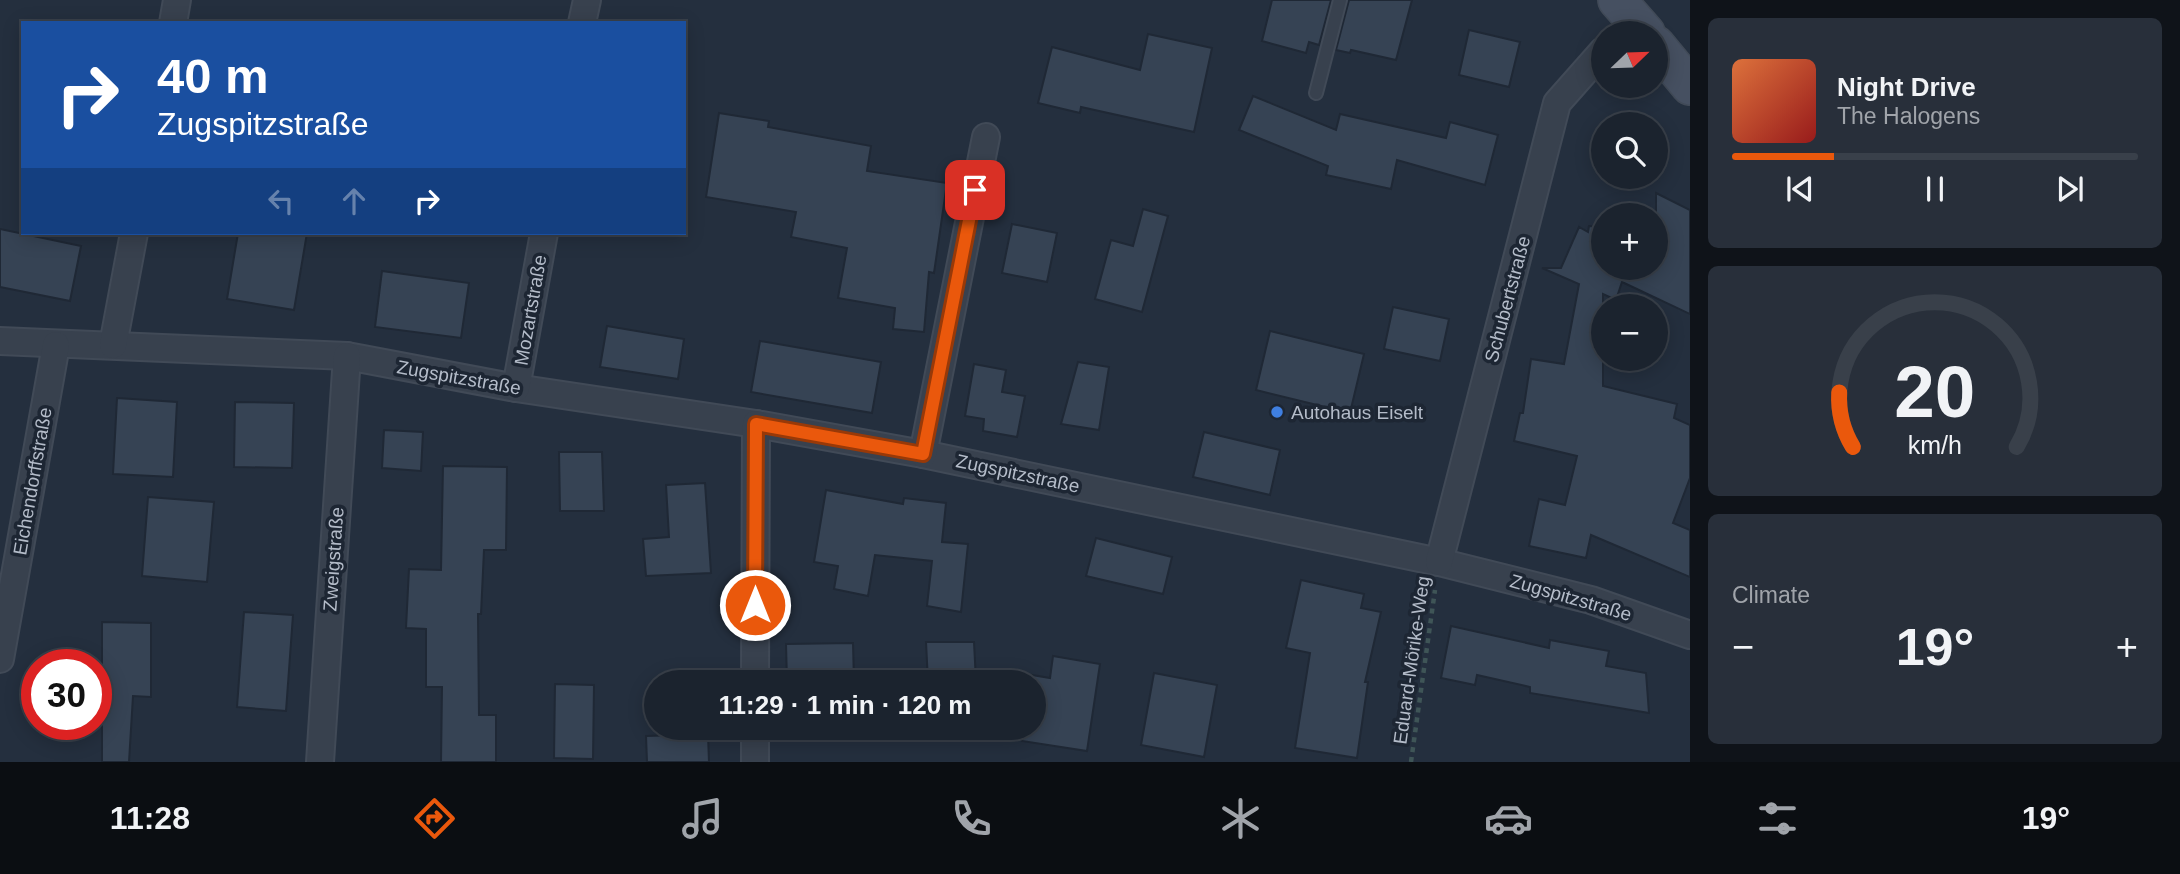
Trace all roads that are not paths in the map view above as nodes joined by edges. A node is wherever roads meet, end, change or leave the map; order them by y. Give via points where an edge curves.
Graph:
1 (177, 0) edge
2 (587, 0) edge
3 (1340, 0) edge
4 (173, 21) edge
5 (582, 21) edge
6 (1668, 59) edge
7 (1591, 65) edge
8 (1690, 86) edge
9 (1316, 93) dead end
10 (986, 137) dead end
11 (134, 235) edge
12 (544, 235) edge
13 (0, 341) edge
14 (56, 345) junction
15 (113, 345) junction
16 (347, 356) junction
17 (516, 388) junction
18 (756, 424) junction
19 (923, 454) junction
20 (1439, 562) junction
21 (1690, 635) edge
22 (0, 659) edge
23 (755, 670) edge
24 (755, 740) edge
25 (320, 762) edge
26 (755, 762) edge

1 - 4 street
2 - 5 street
3 - 9 lane
6 - 8 main road
7 - 20 street, Schubertstraße via 1557,103
10 - 19 street
11 - 15 street
12 - 17 street, Mozartstraße
13 - 14 street, Zugspitzstraße
14 - 15 street, Zugspitzstraße
14 - 22 street, Eichendorffstraße
15 - 16 street, Zugspitzstraße
16 - 17 street, Zugspitzstraße
16 - 25 street, Zweigstraße
17 - 18 street, Zugspitzstraße
18 - 19 street, Zugspitzstraße
18 - 23 street
19 - 20 street, Zugspitzstraße
20 - 21 street, Zugspitzstraße via 1591,600
24 - 26 street

